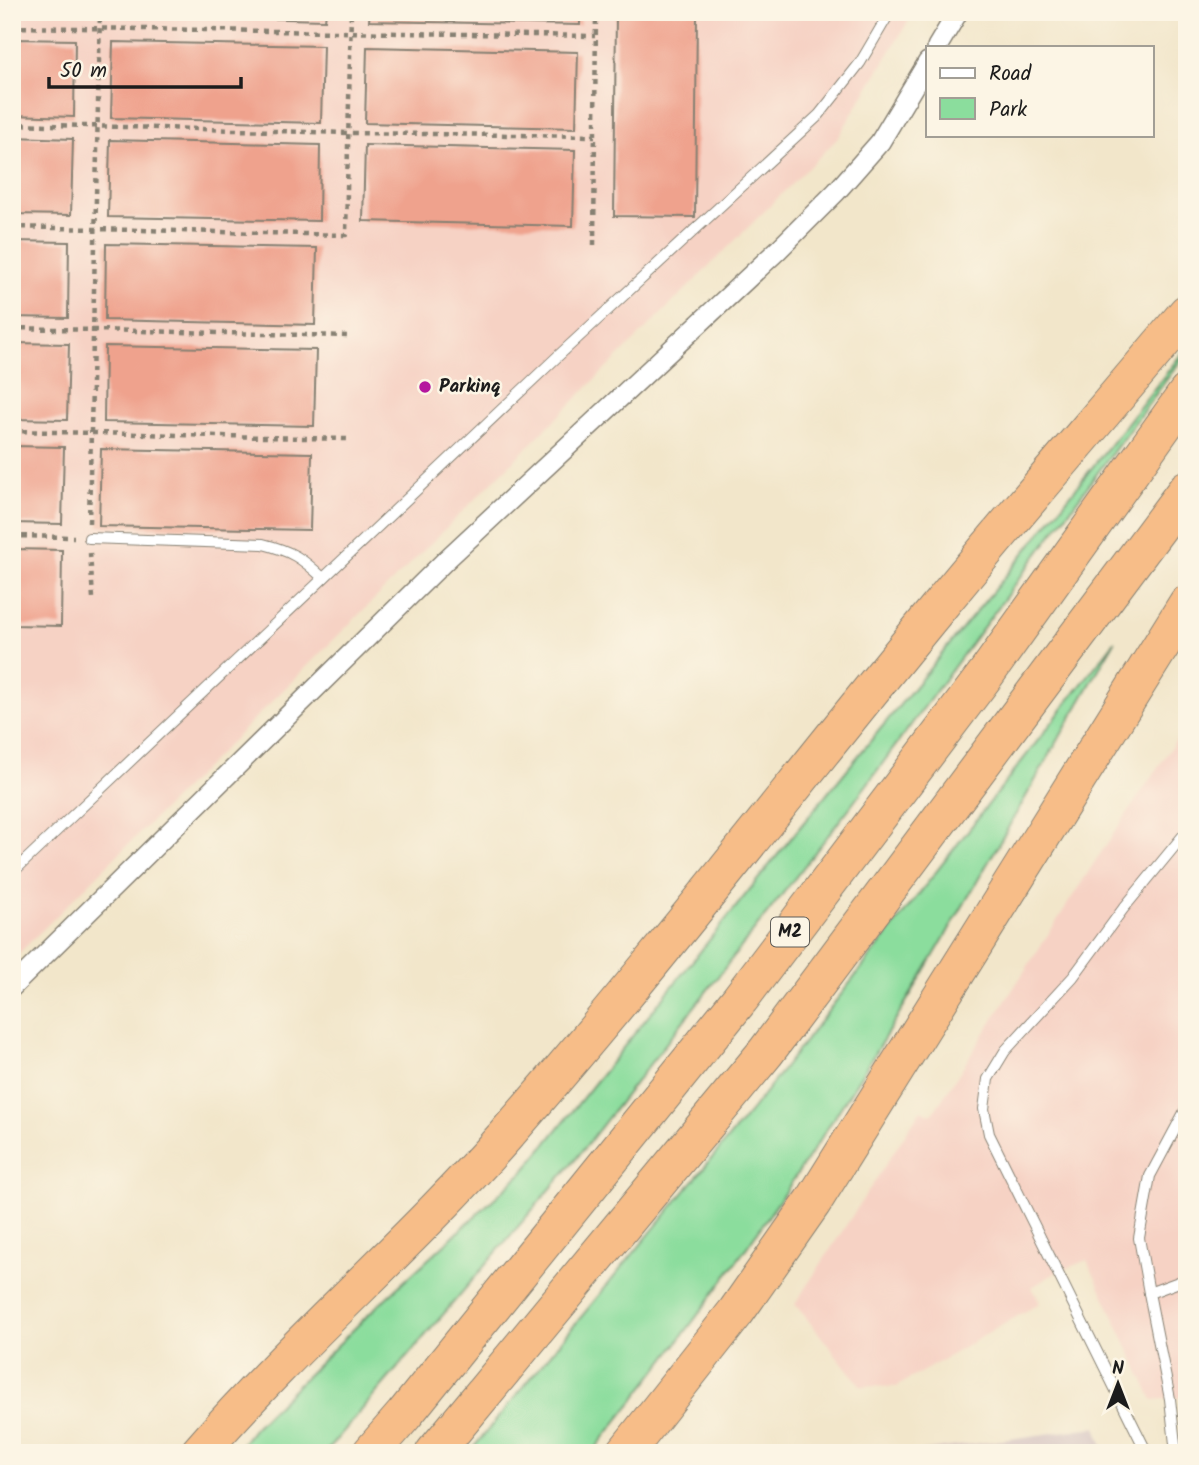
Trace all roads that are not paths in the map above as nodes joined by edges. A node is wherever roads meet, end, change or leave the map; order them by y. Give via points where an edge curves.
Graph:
1 (890, 12) edge
2 (958, 12) edge
3 (938, 46) edge
4 (926, 65) edge
5 (1187, 313) edge
6 (1187, 393) edge
7 (1187, 489) edge
8 (89, 538) road end
9 (323, 578) junction
10 (1187, 604) edge
11 (1187, 831) edge
12 (12, 873) edge
13 (12, 987) edge
14 (1187, 1107) edge
15 (1187, 1279) edge
16 (1149, 1293) junction
17 (200, 1453) edge
18 (371, 1453) edge
19 (434, 1453) edge
20 (625, 1453) edge
21 (1147, 1453) edge
22 (1176, 1453) edge

1 - 9 lane via 860,63 819,115
2 - 3 street
4 - 13 street via 880,142 826,202 447,559
5 - 17 highway via 501,1141 258,1387
6 - 18 highway, M2 via 986,674 740,999
7 - 19 highway, M2 via 765,1052
8 - 9 lane via 263,544 289,551
9 - 12 lane
10 - 20 highway via 813,1202 736,1312
11 - 21 lane via 1073,977 1005,1051 988,1079 984,1109 989,1134
14 - 16 lane via 1150,1176 1139,1238
15 - 16 lane
16 - 22 lane

